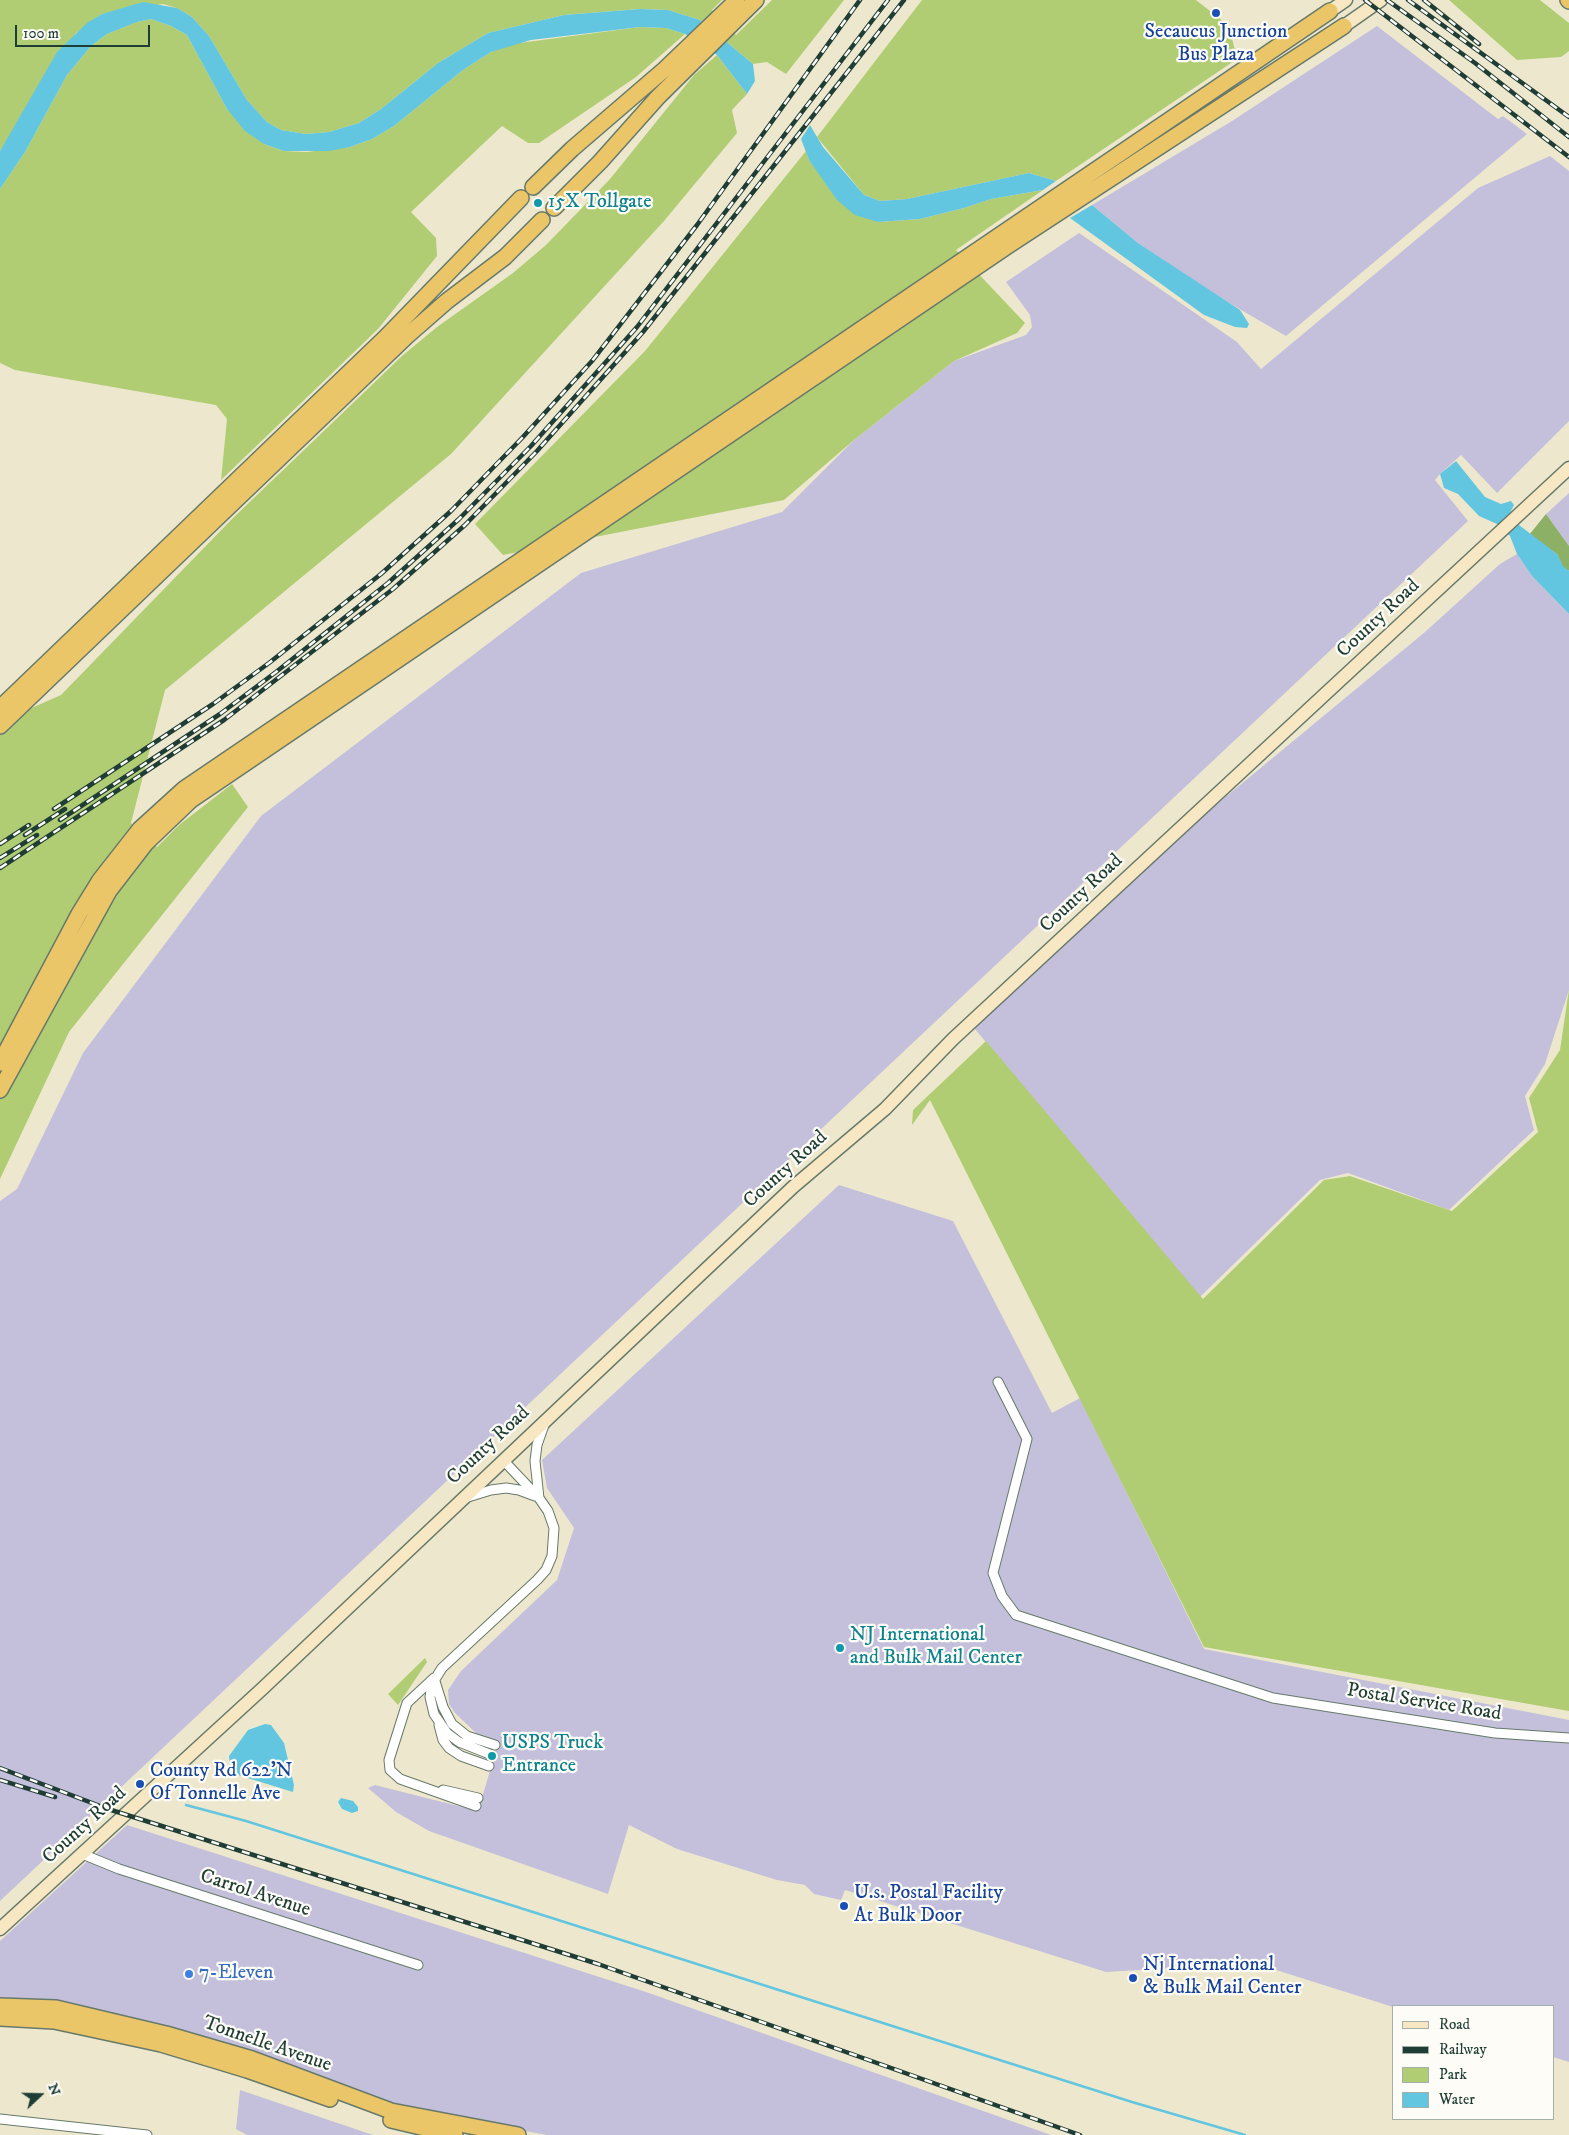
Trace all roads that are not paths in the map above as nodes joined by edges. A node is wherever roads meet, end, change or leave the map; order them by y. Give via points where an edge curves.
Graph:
1 (737, 0) edge
2 (756, 0) edge
3 (1346, 0) edge
4 (1381, 0) edge
5 (1330, 11) joint
6 (730, 16) junction
7 (1344, 26) joint
8 (688, 57) junction
9 (533, 187) dead end
10 (522, 198) dead end
11 (554, 208) dead end
12 (542, 220) dead end
13 (1569, 468) edge
14 (229, 496) junction
15 (0, 708) edge
16 (0, 726) edge
17 (154, 825) junction
18 (0, 1064) edge
19 (0, 1090) edge
20 (998, 1382) dead end
21 (547, 1418) junction
22 (502, 1460) junction
23 (540, 1498) junction
24 (459, 1500) junction
25 (434, 1678) junction
26 (438, 1723) junction
27 (1569, 1738) edge
28 (495, 1746) dead end
29 (492, 1755) dead end
30 (489, 1766) dead end
31 (477, 1802) dead end
32 (82, 1854) junction
33 (30, 1902) junction
34 (0, 1920) edge
35 (0, 1929) edge
36 (418, 1965) dead end
37 (0, 2006) edge
38 (0, 2018) edge
39 (0, 2118) edge
40 (147, 2135) edge
41 (455, 2135) edge
42 (518, 2135) edge

1 - 6 highway
2 - 6 highway
3 - 5 main road
4 - 7 main road
5 - 17 highway via 216,766 184,789
6 - 8 highway
7 - 17 highway via 1009,245
8 - 9 highway via 572,149
8 - 11 highway
10 - 14 highway
12 - 14 highway via 504,257 412,331
13 - 21 main road, County Road via 953,1039 885,1109 793,1187
14 - 15 highway
14 - 16 highway
17 - 18 highway via 119,854 89,896
17 - 19 highway via 98,908
20 - 27 street, Postal Service Road via 1026,1439 993,1573 1002,1596 1016,1615 1274,1698 1495,1733
21 - 22 main road, County Road
21 - 23 street via 535,1454
22 - 23 street
22 - 24 main road, County Road
23 - 24 street via 506,1488
23 - 25 street via 554,1528 554,1547 546,1570
24 - 32 main road, County Road via 262,1689
25 - 26 street via 430,1697
25 - 28 street via 452,1724 468,1736
25 - 31 street via 410,1699 395,1740 390,1766 397,1777
26 - 29 street via 459,1742
26 - 30 street via 449,1748 460,1756
32 - 33 main road, County Road
32 - 36 street, Carrol Avenue
33 - 34 main road, County Road
33 - 35 main road, County Road
37 - 42 highway, Tonnelle Avenue via 56,2008 166,2034 252,2059 391,2111
38 - 41 highway, Tonnelle Avenue via 54,2021 161,2044 390,2120
39 - 40 street

